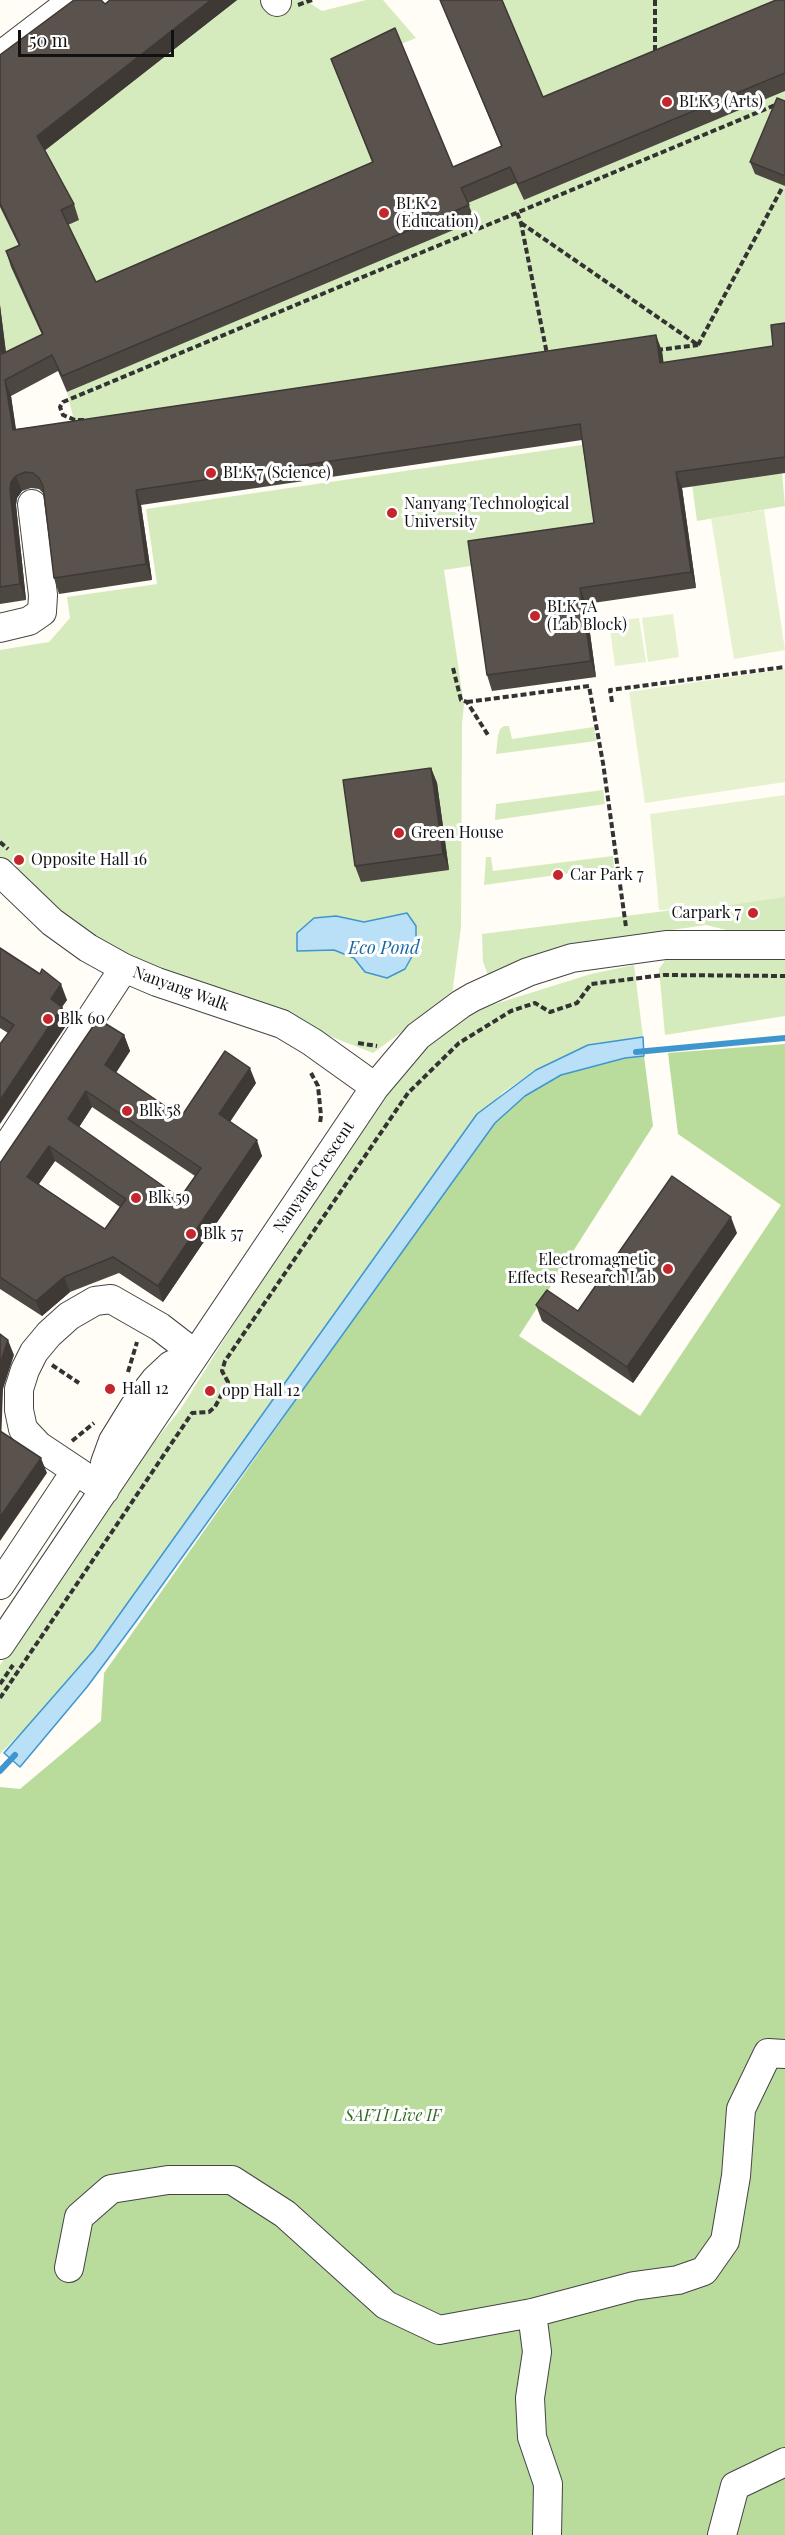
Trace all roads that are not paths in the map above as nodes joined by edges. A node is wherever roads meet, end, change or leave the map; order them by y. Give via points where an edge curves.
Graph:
1 (53, 0) edge
2 (73, 0) edge
3 (0, 41) edge
4 (0, 56) edge
5 (32, 504) dead end
6 (0, 628) edge
7 (6, 863) edge
8 (785, 930) edge
9 (639, 937) junction
10 (785, 945) edge
11 (124, 968) junction
12 (375, 1087) junction
13 (0, 1157) edge
14 (255, 1286) junction
15 (206, 1358) junction
16 (129, 1454) junction
17 (75, 1472) junction
18 (105, 1490) junction
19 (0, 1586) edge
20 (9, 1652) edge
21 (785, 2054) edge
22 (69, 2268) dead end
23 (532, 2313) junction
24 (785, 2462) edge
25 (547, 2535) edge
26 (722, 2535) edge

1 - 3 street
2 - 4 street
5 - 6 street via 44,595 42,612 22,624
7 - 11 street, Nanyang Walk via 59,927
8 - 9 street via 747,928
9 - 10 street, Nanyang Crescent
9 - 12 street, Nanyang Crescent via 528,972 473,997 418,1036
11 - 12 street, Nanyang Walk via 282,1024
11 - 13 street
12 - 14 street, Nanyang Crescent
14 - 15 street, Nanyang Crescent
14 - 16 street via 175,1414
15 - 16 street, Nanyang Crescent
15 - 17 street via 111,1299 95,1301 69,1316 34,1352 19,1389 18,1410 23,1429
15 - 18 street via 171,1365 134,1407 113,1441 105,1463
16 - 18 street, Nanyang Crescent
17 - 18 street
17 - 19 street
18 - 20 street, Nanyang Crescent
21 - 23 street via 768,2053 741,2109 736,2176 725,2241 704,2271
22 - 23 street via 80,2217 111,2189 168,2180 232,2180 285,2214 386,2305 439,2330
23 - 25 street via 537,2352 530,2398 532,2437 548,2484
24 - 26 street via 735,2486

